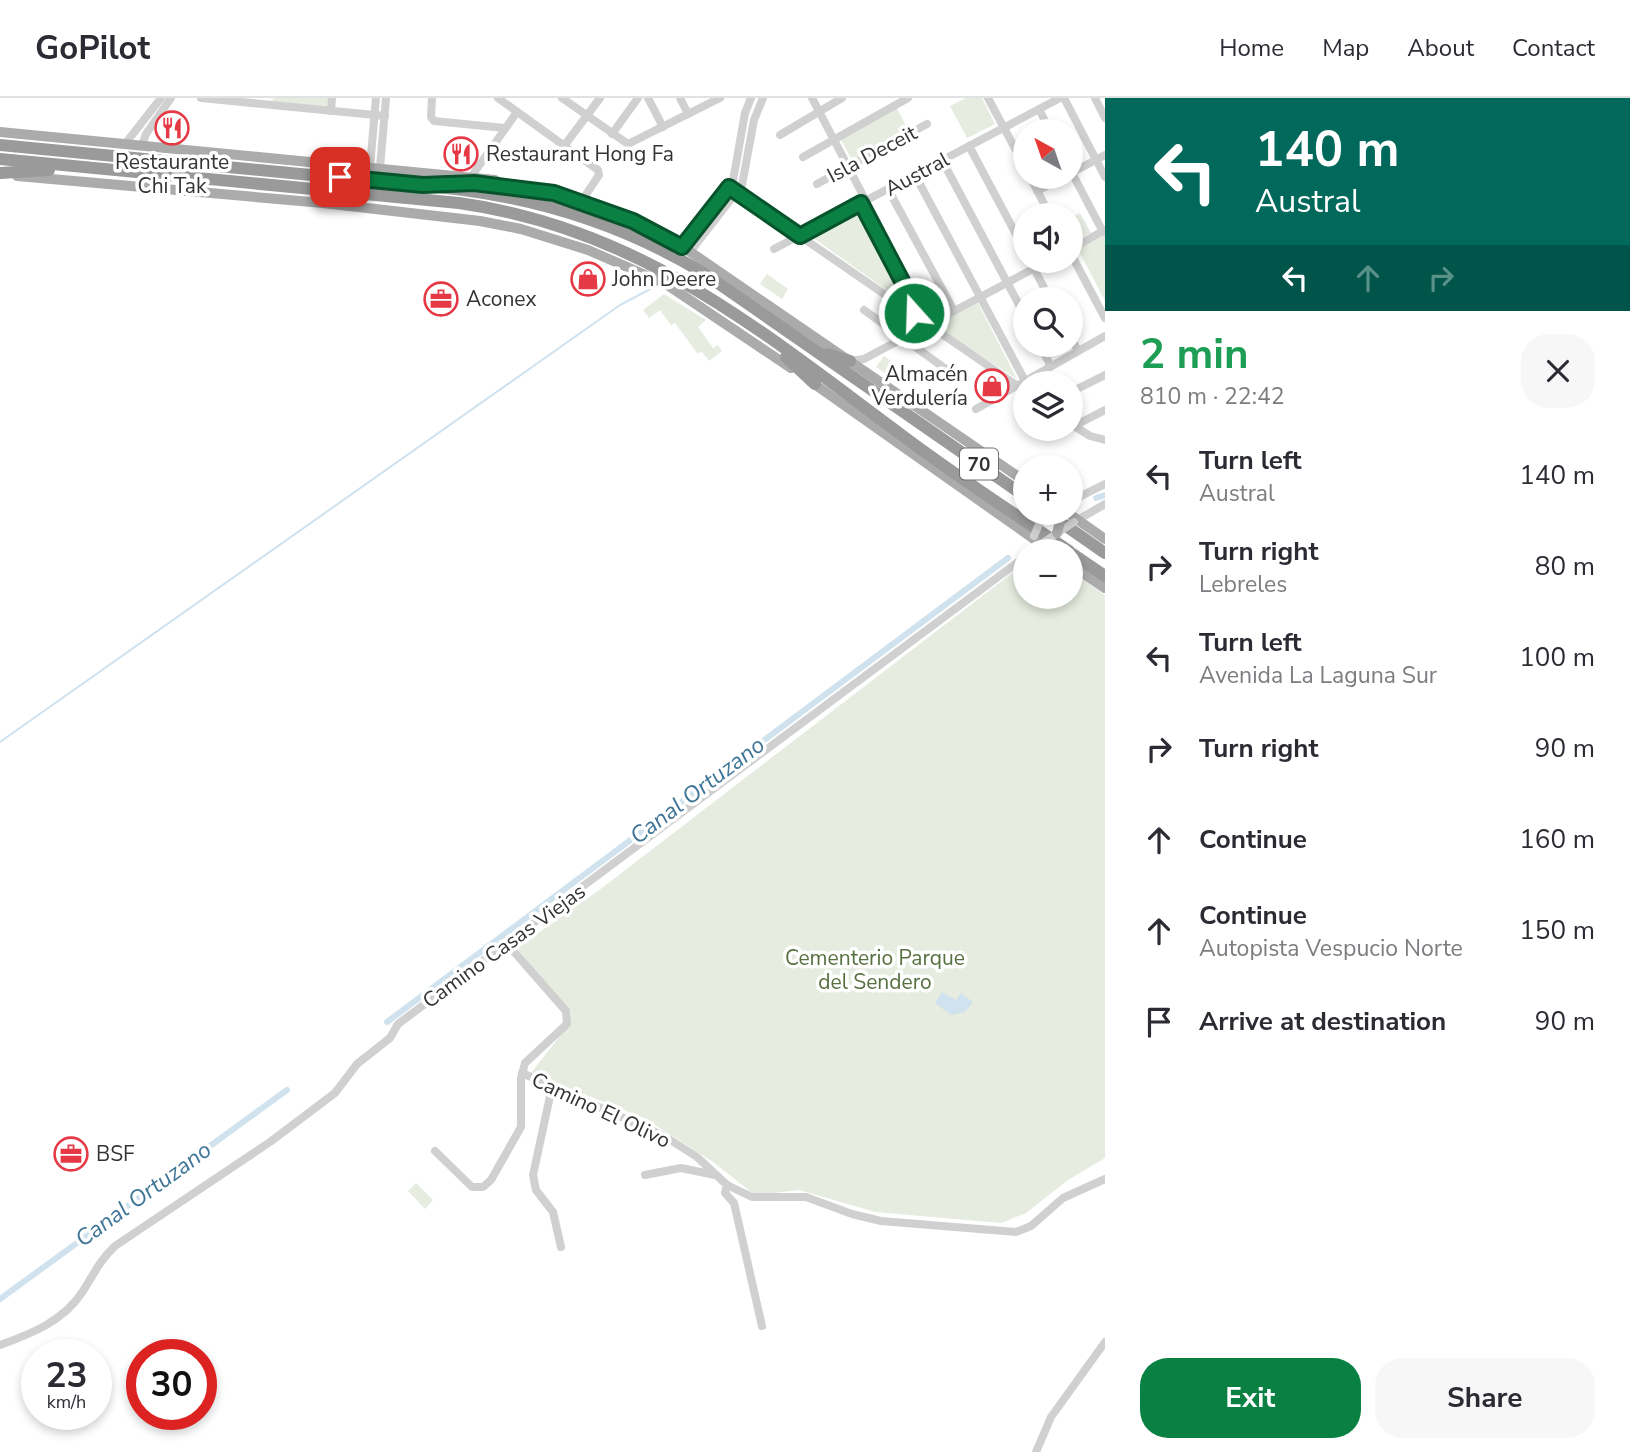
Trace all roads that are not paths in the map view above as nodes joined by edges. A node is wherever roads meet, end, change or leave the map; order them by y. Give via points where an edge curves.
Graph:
1 (161, 98) edge
2 (171, 98) edge
3 (201, 98) edge
4 (332, 98) edge
5 (376, 98) edge
6 (386, 98) edge
7 (432, 98) edge
8 (498, 98) edge
9 (562, 98) edge
10 (600, 98) edge
11 (638, 98) edge
12 (648, 98) edge
13 (680, 98) edge
14 (751, 98) edge
15 (763, 98) edge
16 (812, 98) edge
17 (842, 98) edge
18 (908, 98) edge
19 (988, 98) edge
20 (1062, 98) edge
21 (1095, 98) edge
22 (225, 99) edge
23 (715, 99) edge
24 (267, 101) edge
25 (1039, 109) junction
26 (331, 111) junction
27 (517, 112) junction
28 (819, 112) junction
29 (688, 114) junction
30 (375, 115) junction
31 (385, 116) junction
32 (587, 116) junction
33 (1105, 118) edge
34 (1044, 119) edge
35 (927, 124) dead end
36 (663, 127) junction
37 (505, 128) junction
38 (1003, 128) junction
39 (0, 132) edge
40 (612, 134) junction
41 (780, 135) dead end
42 (834, 139) junction
43 (125, 144) junction
44 (0, 145) edge
45 (142, 145) junction
46 (564, 146) junction
47 (969, 146) junction
48 (1013, 146) edge
49 (1105, 155) edge
50 (803, 157) dead end
51 (0, 159) edge
52 (942, 160) junction
53 (1096, 160) junction
54 (1083, 166) edge
55 (86, 167) junction
56 (848, 167) junction
57 (375, 168) junction
58 (0, 174) edge
59 (915, 175) junction
60 (471, 177) junction
61 (1105, 177) edge
62 (817, 184) dead end
63 (423, 185) junction
64 (729, 187) junction
65 (888, 189) junction
66 (1041, 189) edge
67 (1081, 189) edge
68 (1037, 191) joint
69 (554, 193) junction
70 (738, 193) junction
71 (581, 202) junction
72 (864, 202) junction
73 (1044, 203) edge
74 (1013, 229) edge
75 (1104, 231) edge
76 (800, 236) junction
77 (1083, 242) edge
78 (774, 249) dead end
79 (686, 250) junction
80 (1021, 273) edge
81 (1081, 273) edge
82 (1007, 283) junction
83 (1013, 294) edge
84 (979, 297) junction
85 (864, 310) dead end
86 (954, 311) junction
87 (914, 315) junction
88 (1105, 318) edge
89 (928, 325) junction
90 (755, 328) junction
91 (1105, 336) edge
92 (903, 338) junction
93 (806, 344) junction
94 (1083, 348) edge
95 (1046, 357) edge
96 (1066, 357) edge
97 (850, 361) junction
98 (863, 364) junction
99 (1050, 365) junction
100 (1020, 371) edge
101 (1039, 371) edge
102 (950, 372) dead end
103 (1105, 374) edge
104 (815, 384) junction
105 (1013, 384) edge
106 (1083, 386) edge
107 (1013, 388) edge
108 (976, 409) dead end
109 (1105, 410) edge
110 (1083, 420) edge
111 (1083, 431) edge
112 (1105, 440) edge
113 (1013, 473) edge
114 (1105, 484) edge
115 (1013, 488) edge
116 (1083, 495) edge
117 (1105, 504) edge
118 (1083, 510) edge
119 (1060, 525) edge
120 (1074, 525) edge
121 (1080, 525) edge
122 (1057, 533) joint
123 (1031, 539) edge
124 (1048, 539) edge
125 (1051, 539) edge
126 (1105, 539) edge
127 (1105, 553) edge
128 (1083, 561) edge
129 (1013, 566) edge
130 (1083, 573) edge
131 (1105, 576) edge
132 (1105, 588) edge
133 (509, 945) junction
134 (522, 1073) junction
135 (552, 1087) junction
136 (435, 1151) dead end
137 (645, 1175) dead end
138 (717, 1176) junction
139 (1105, 1179) edge
140 (727, 1185) junction
141 (561, 1247) dead end
142 (762, 1326) dead end
143 (1105, 1342) edge
144 (0, 1345) edge
145 (1036, 1452) edge

1 - 43 street
2 - 45 street
3 - 22 street
4 - 26 street
5 - 30 street
6 - 31 street
7 - 37 street via 434,121
8 - 27 street
9 - 32 street
10 - 32 street
11 - 40 street
12 - 36 street
13 - 29 street
14 - 64 street
15 - 70 street via 755,114
16 - 28 street
17 - 28 street
18 - 42 street
19 - 38 street
20 - 25 street, Austral
20 - 53 street
21 - 33 street
22 - 24 street
23 - 29 street
24 - 26 street
25 - 34 street
25 - 38 street, Austral
26 - 30 street
27 - 37 street
27 - 46 street
28 - 41 street
28 - 42 street
29 - 36 street
30 - 31 street
30 - 57 street
31 - 57 street
32 - 40 street
32 - 46 street
35 - 56 street, Isla Deceit
36 - 40 street via 628,144
37 - 60 street
38 - 47 street, Austral
38 - 48 street
39 - 43 main road
42 - 50 street
42 - 56 street
43 - 45 main road
44 - 63 highway, 70
45 - 57 main road
46 - 71 street via 599,171
47 - 52 street, Austral
47 - 74 street
49 - 53 street
51 - 55 highway, 70
52 - 59 street, Austral
52 - 82 street
53 - 54 street
53 - 61 street
55 - 58 highway
55 - 90 highway, 70 via 459,203 533,216 631,252
56 - 62 street, Isla Deceit
56 - 72 street
57 - 60 main road
58 - 104 main road via 323,203 521,229 588,250 666,284
59 - 65 street, Austral
59 - 84 street
60 - 69 main road
63 - 69 highway via 464,182
63 - 93 highway, 70 via 529,201 619,230 697,270
64 - 70 street
64 - 79 street
65 - 72 street, Austral
65 - 86 street
66 - 68 street
67 - 75 street
68 - 73 street
69 - 71 main road
70 - 76 street
70 - 79 street
71 - 79 main road via 633,221
72 - 76 street, Austral
72 - 87 street via 912,300
75 - 77 street
76 - 78 street, Austral
76 - 87 street
79 - 97 main road
80 - 82 street
81 - 88 street
82 - 83 street
82 - 84 street
84 - 86 street
84 - 100 street
85 - 92 street
86 - 89 street
87 - 89 street
89 - 92 street
89 - 105 street
90 - 104 highway
90 - 125 highway, 70
91 - 94 street
92 - 98 street
92 - 102 street
93 - 97 highway
93 - 115 highway, 70
95 - 99 street
96 - 99 street
97 - 98 main road
98 - 113 main road
99 - 101 street
103 - 106 street
104 - 123 main road
107 - 108 street
109 - 110 street
111 - 112 street
114 - 116 street
117 - 118 street
119 - 122 main road, bridge
120 - 127 highway
121 - 126 main road
122 - 124 street, bridge
128 - 131 highway, 70
129 - 133 street, Camino Casas Viejas
130 - 132 main road
133 - 134 street, Camino El Olivo via 569,1019 525,1063
133 - 144 street, Camino Casas Viejas via 398,1024 390,1038 357,1064 335,1093 114,1246 67,1310 45,1327
134 - 135 street, Camino El Olivo
134 - 136 street, Camino El Olivo via 521,1127 491,1180 472,1187
135 - 138 street, Camino El Olivo via 664,1136
135 - 141 street via 533,1175 536,1190 553,1212
137 - 138 street via 681,1168
138 - 140 street, Camino El Olivo
139 - 140 street, Camino El Olivo via 1063,1198 1026,1229 1010,1233 881,1221 806,1197 752,1197
140 - 142 street via 725,1193 734,1203
143 - 145 street via 1051,1417

